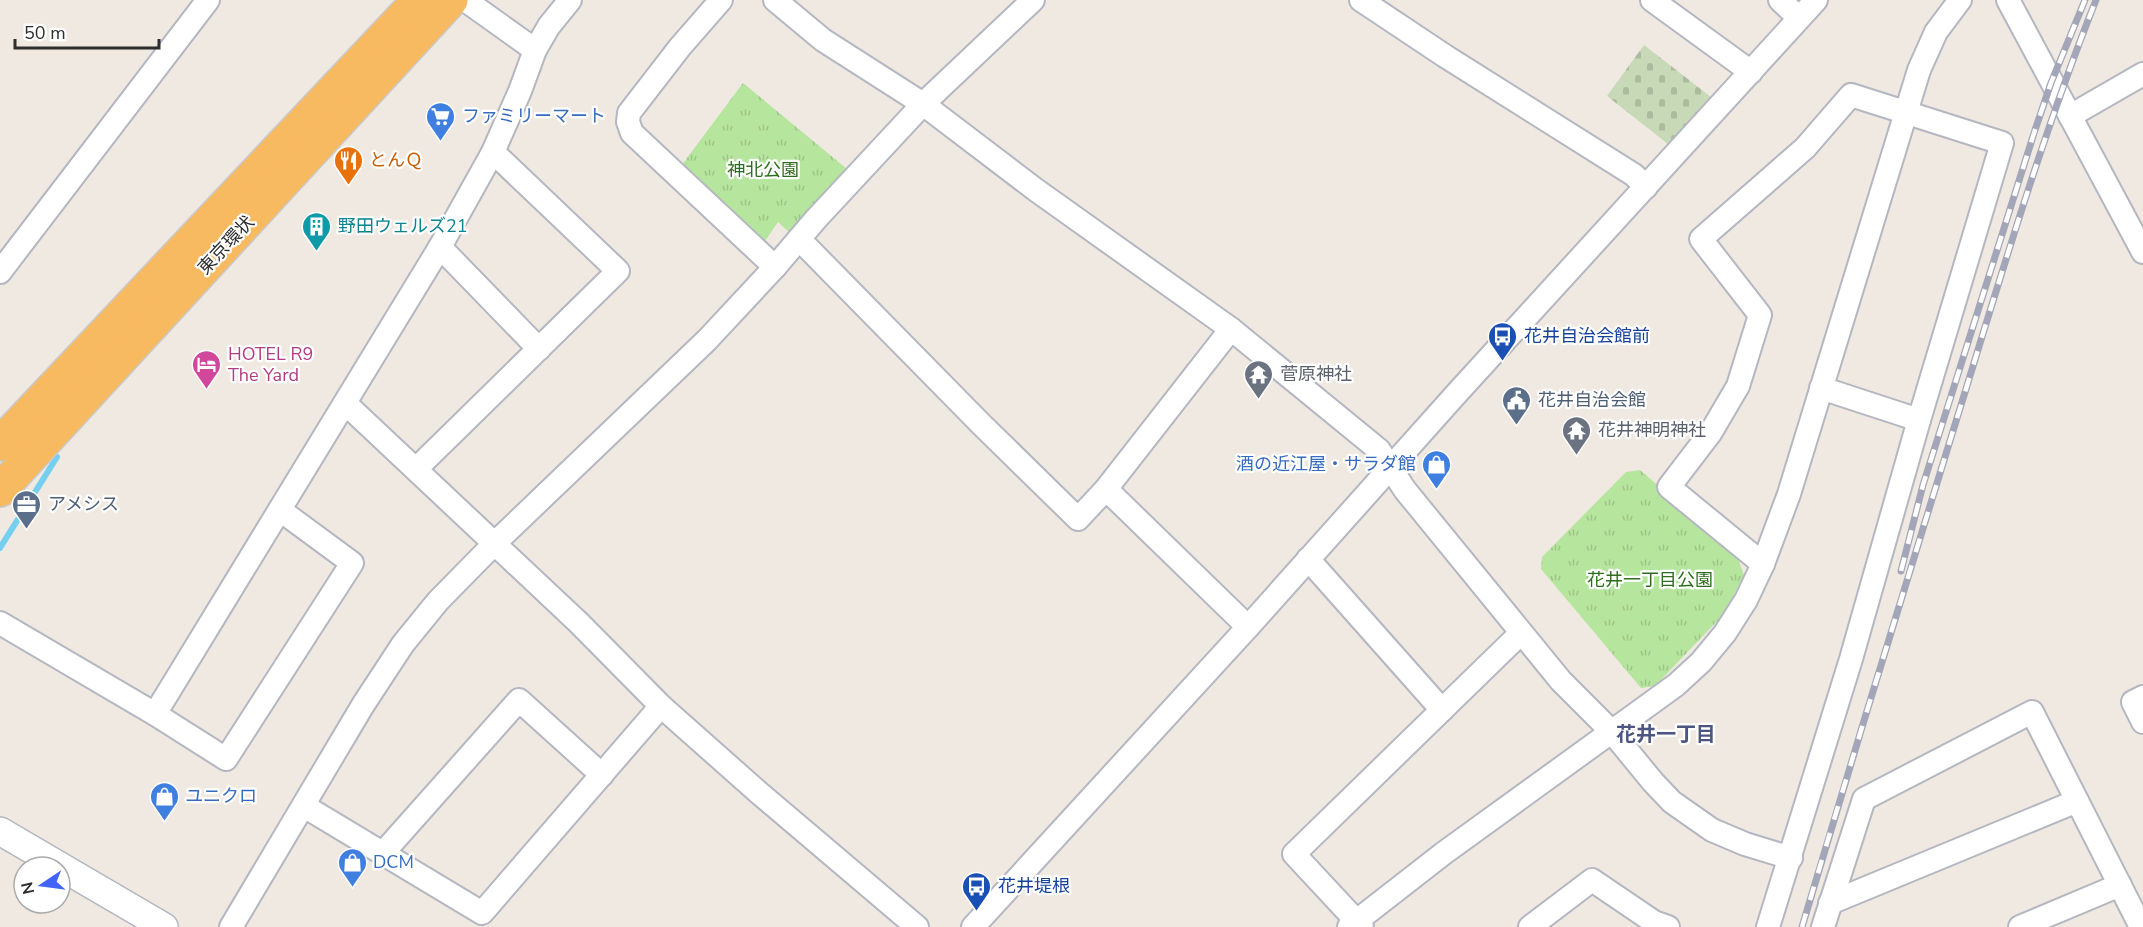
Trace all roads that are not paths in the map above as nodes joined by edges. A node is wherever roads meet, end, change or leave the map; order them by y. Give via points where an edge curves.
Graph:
1 (208, 0) edge
2 (419, 0) edge
3 (451, 0) edge
4 (465, 0) edge
5 (570, 0) edge
6 (721, 0) edge
7 (775, 0) edge
8 (1361, 0) edge
9 (1652, 0) edge
10 (1780, 0) edge
11 (1816, 0) edge
12 (1960, 0) edge
13 (2008, 0) edge
14 (1024, 2) edge
15 (1799, 18) junction
16 (535, 50) junction
17 (1750, 72) junction
18 (2143, 74) edge
19 (923, 105) junction
20 (1905, 112) junction
21 (2070, 116) junction
22 (493, 152) junction
23 (1646, 187) junction
24 (799, 240) junction
25 (440, 247) junction
26 (2143, 252) edge
27 (775, 267) junction
28 (0, 272) edge
29 (1231, 329) junction
30 (539, 349) junction
31 (1821, 388) junction
32 (346, 404) junction
33 (1919, 420) junction
34 (0, 444) edge
35 (1389, 468) junction
36 (416, 469) junction
37 (1106, 489) junction
38 (0, 490) edge
39 (280, 510) junction
40 (495, 543) junction
41 (1308, 559) junction
42 (1763, 564) junction
43 (0, 623) edge
44 (1248, 627) junction
45 (1521, 633) junction
46 (2143, 697) edge
47 (661, 706) junction
48 (1442, 710) junction
49 (155, 714) junction
50 (2143, 722) edge
51 (1612, 732) junction
52 (602, 775) junction
53 (2077, 801) junction
54 (304, 806) junction
55 (0, 831) edge
56 (383, 854) junction
57 (1791, 858) junction
58 (2120, 885) junction
59 (1830, 903) junction
60 (1356, 925) edge
61 (1658, 926) edge
62 (164, 927) edge
63 (231, 927) edge
64 (917, 927) edge
65 (973, 927) edge
66 (1530, 927) edge
67 (1768, 927) edge
68 (1823, 927) edge
69 (2020, 927) edge
70 (2141, 927) edge

1 - 28 street
2 - 34 highway, 東京環状
3 - 38 highway, 東京環状
4 - 16 street
5 - 16 street
6 - 27 street via 629,113 628,122 632,133
7 - 19 street via 823,40
8 - 23 street via 1634,175
9 - 17 street
10 - 15 street
11 - 15 street
12 - 20 street via 1936,32
13 - 21 street
14 - 19 street
15 - 17 street
16 - 22 street
17 - 23 street
18 - 21 street
19 - 24 street
19 - 29 street
20 - 31 street
20 - 33 street via 2002,143
20 - 42 street via 1851,95 1805,148 1701,239 1760,315 1738,386 1711,432 1665,483
21 - 26 street
22 - 25 street
22 - 30 street via 618,271
23 - 35 street
24 - 27 street
24 - 37 street via 1078,519
25 - 30 street
25 - 32 street
27 - 40 street via 707,340
29 - 35 street via 1379,450
29 - 37 street
30 - 36 street
31 - 33 street
31 - 42 street
32 - 36 street
32 - 39 street
33 - 57 street
35 - 41 street
35 - 45 street
36 - 40 street
37 - 44 street
39 - 49 street
39 - 49 street via 352,563 226,759
40 - 47 street
40 - 54 street via 403,644
41 - 44 street
41 - 48 street
42 - 51 street via 1746,600 1701,662
43 - 49 street
44 - 65 street
45 - 48 street
45 - 51 street via 1561,681
46 - 50 street via 2133,702
47 - 52 street
47 - 64 street
48 - 60 street via 1294,854
51 - 57 street via 1653,782 1687,813 1712,830
51 - 60 street via 1444,854
52 - 56 street via 482,913
52 - 56 street via 519,700
53 - 58 street
53 - 59 street
53 - 59 street via 2032,712 1864,799
54 - 56 street
54 - 63 street
55 - 62 street
57 - 67 street
58 - 69 street
58 - 70 street
59 - 68 street
61 - 66 street via 1592,880

